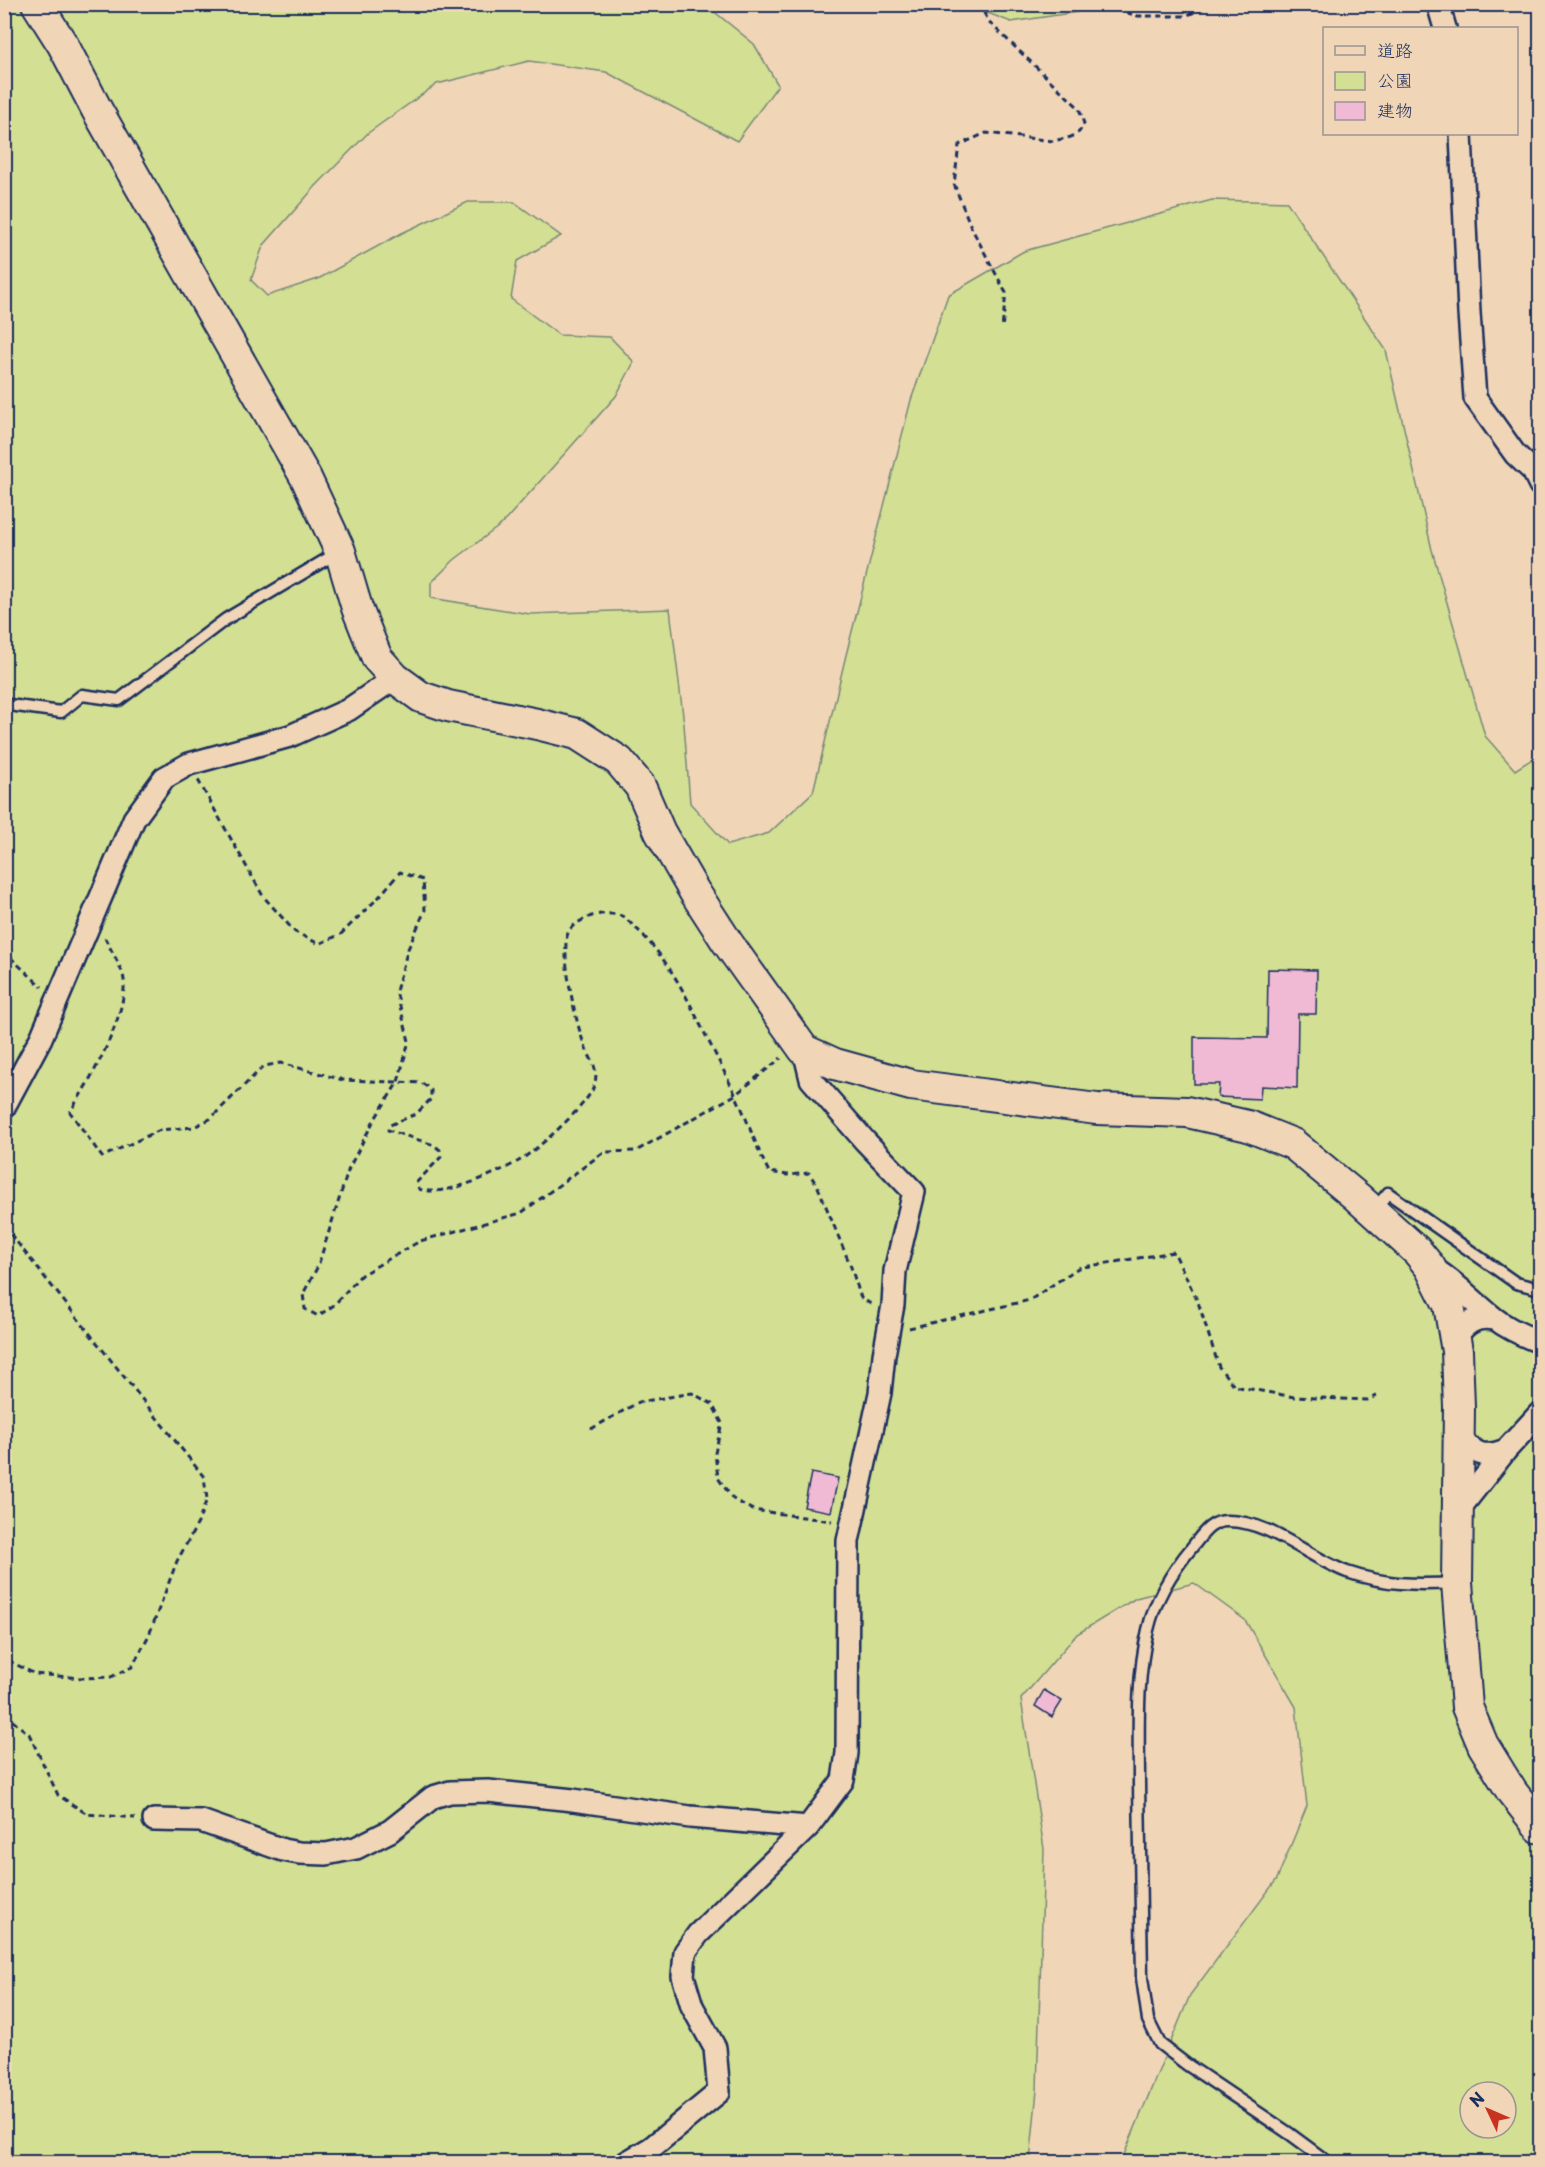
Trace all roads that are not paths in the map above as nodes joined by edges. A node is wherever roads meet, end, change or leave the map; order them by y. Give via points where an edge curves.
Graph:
1 (37, 4) edge
2 (1438, 4) edge
3 (1445, 27) edge
4 (1461, 135) edge
5 (1540, 485) edge
6 (340, 551) junction
7 (395, 678) junction
8 (9, 705) dead end
9 (801, 1047) junction
10 (4, 1107) edge
11 (1373, 1211) junction
12 (1430, 1267) junction
13 (1540, 1289) edge
14 (1494, 1318) junction
15 (1455, 1338) junction
16 (1540, 1342) edge
17 (1540, 1413) edge
18 (1458, 1437) junction
19 (1506, 1450) junction
20 (1457, 1512) junction
21 (1457, 1583) junction
22 (154, 1820) road end
23 (808, 1827) junction
24 (1540, 1828) edge
25 (627, 2163) edge
26 (1328, 2163) edge

1 - 6 street via 306,478
2 - 3 street
4 - 5 street via 1475,398
6 - 7 street via 377,658
6 - 8 lane via 226,619 119,700 82,695 61,712
7 - 9 street via 421,697 448,706 577,734 619,761 640,786 682,872
7 - 10 street via 348,710 290,736 189,764 165,778 134,819 40,1038
9 - 11 street via 835,1064 911,1085 1097,1109 1186,1112 1248,1126 1293,1144
9 - 23 street via 811,1079 914,1192 895,1271 880,1393 848,1541 843,1780
11 - 12 street
11 - 13 lane via 1388,1193 1516,1283
12 - 14 street via 1450,1278
12 - 15 street via 1449,1305
14 - 15 street via 1468,1322
14 - 16 street
15 - 18 street
17 - 19 street
18 - 19 street via 1479,1454
18 - 20 street
19 - 20 street
20 - 21 street
21 - 24 street via 1467,1707 1488,1754
21 - 26 lane via 1411,1586 1376,1580 1345,1571 1260,1527 1224,1520 1210,1526 1184,1557 1162,1592 1148,1629 1138,1688 1142,1978 1148,2020 1160,2044
22 - 23 street via 201,1821 283,1850 326,1854 356,1848 390,1831 433,1797 450,1792 488,1791 690,1817
23 - 25 street via 698,1934 685,1952 683,1976 692,2006 715,2048 719,2092

